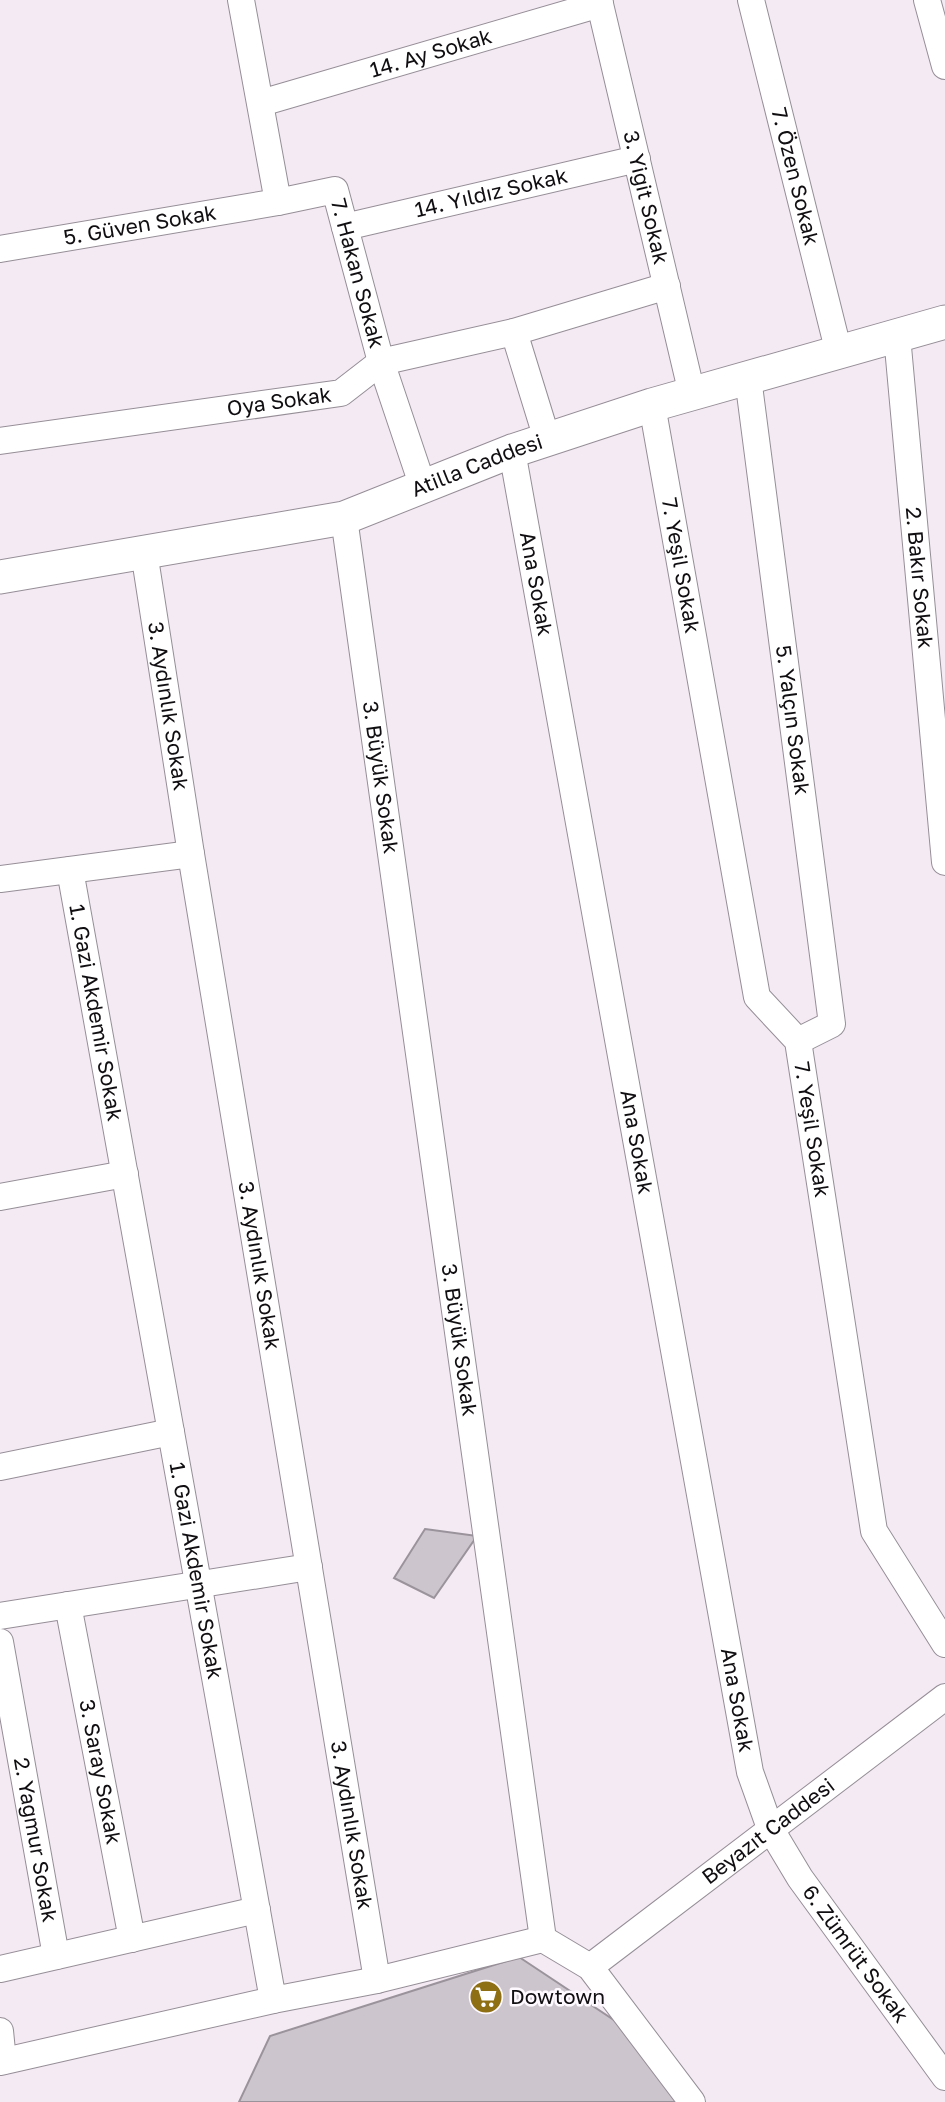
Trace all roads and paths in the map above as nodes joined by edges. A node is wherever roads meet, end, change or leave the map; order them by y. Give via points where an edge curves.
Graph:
1 (241, 0) edge
2 (751, 0) edge
3 (927, 0) edge
4 (600, 2) edge
5 (945, 66) edge
6 (261, 103) junction
7 (637, 159) junction
8 (278, 202) junction
9 (345, 227) junction
10 (0, 249) edge
11 (667, 286) junction
12 (945, 321) edge
13 (514, 332) junction
14 (897, 336) junction
15 (839, 353) junction
16 (381, 362) junction
17 (748, 378) junction
18 (692, 394) junction
19 (652, 405) junction
20 (547, 439) junction
21 (0, 442) edge
22 (512, 451) junction
23 (423, 487) junction
24 (344, 518) junction
25 (144, 552) junction
26 (0, 577) edge
27 (191, 854) junction
28 (945, 863) edge
29 (71, 870) junction
30 (0, 879) edge
31 (798, 1041) junction
32 (125, 1174) junction
33 (0, 1197) edge
34 (171, 1432) junction
35 (0, 1467) edge
36 (309, 1567) junction
37 (198, 1583) junction
38 (68, 1605) junction
39 (0, 1616) edge
40 (0, 1642) edge
41 (945, 1644) edge
42 (945, 1697) edge
43 (770, 1828) junction
44 (257, 1910) junction
45 (132, 1939) junction
46 (543, 1939) junction
47 (56, 1956) junction
48 (590, 1966) junction
49 (0, 1969) edge
50 (377, 1980) junction
51 (273, 2000) junction
52 (0, 2031) edge
53 (1, 2062) edge
54 (945, 2077) edge
55 (692, 2102) edge

1 - 6 street
2 - 15 street, 7. Özen Sokak
3 - 5 street
4 - 6 street, 14. Ay Sokak
4 - 7 street, 3. Yiğit Sokak
6 - 8 street
7 - 9 street, 14. Yıldız Sokak
7 - 11 street, 3. Yiğit Sokak
8 - 9 street, 7. Hakan Sokak via 335,190
8 - 10 street, 5. Güven Sokak
9 - 16 street, 7. Hakan Sokak
11 - 13 street, Oya Sokak
11 - 18 street, 3. Yiğit Sokak
12 - 14 street, Atilla Caddesi
13 - 16 street, Oya Sokak
13 - 20 street
14 - 15 street, Atilla Caddesi
14 - 28 street, 2. Bakır Sokak
15 - 17 street, Atilla Caddesi
16 - 21 street, Oya Sokak via 341,393
16 - 23 street, 7. Hakan Sokak
17 - 18 street, Atilla Caddesi
17 - 31 street, 5. Yalçın Sokak via 832,1024
18 - 19 street, Atilla Caddesi
19 - 20 street, Atilla Caddesi
19 - 31 street, 7. Yeşil Sokak via 757,997
20 - 22 street, Atilla Caddesi
22 - 23 street, Atilla Caddesi
22 - 43 street, Ana Sokak via 750,1772
23 - 24 street, Atilla Caddesi
24 - 25 street, Atilla Caddesi
24 - 46 street, 3. Büyük Sokak
25 - 26 street, Atilla Caddesi
25 - 27 street, 3. Aydınlık Sokak
27 - 29 street
27 - 36 street, 3. Aydınlık Sokak
29 - 30 street
29 - 32 street, 1. Gazi Akdemir Sokak
31 - 41 street, 7. Yeşil Sokak via 874,1531
32 - 33 street
32 - 34 street, 1. Gazi Akdemir Sokak
34 - 35 street
34 - 37 street, 1. Gazi Akdemir Sokak
36 - 37 street
36 - 50 street, 3. Aydınlık Sokak
37 - 38 street
37 - 44 street, 1. Gazi Akdemir Sokak
38 - 39 street
38 - 45 street, 3. Saray Sokak
40 - 47 street, 2. Yağmur Sokak
42 - 43 street, Beyazıt Caddesi
43 - 48 street, Beyazıt Caddesi
43 - 54 street, 6. Zümrüt Sokak via 800,1878
44 - 45 street
44 - 51 street, 1. Gazi Akdemir Sokak
45 - 47 street
46 - 48 street
46 - 50 street
47 - 49 street
48 - 55 street
50 - 51 street
51 - 53 street
52 - 53 street

